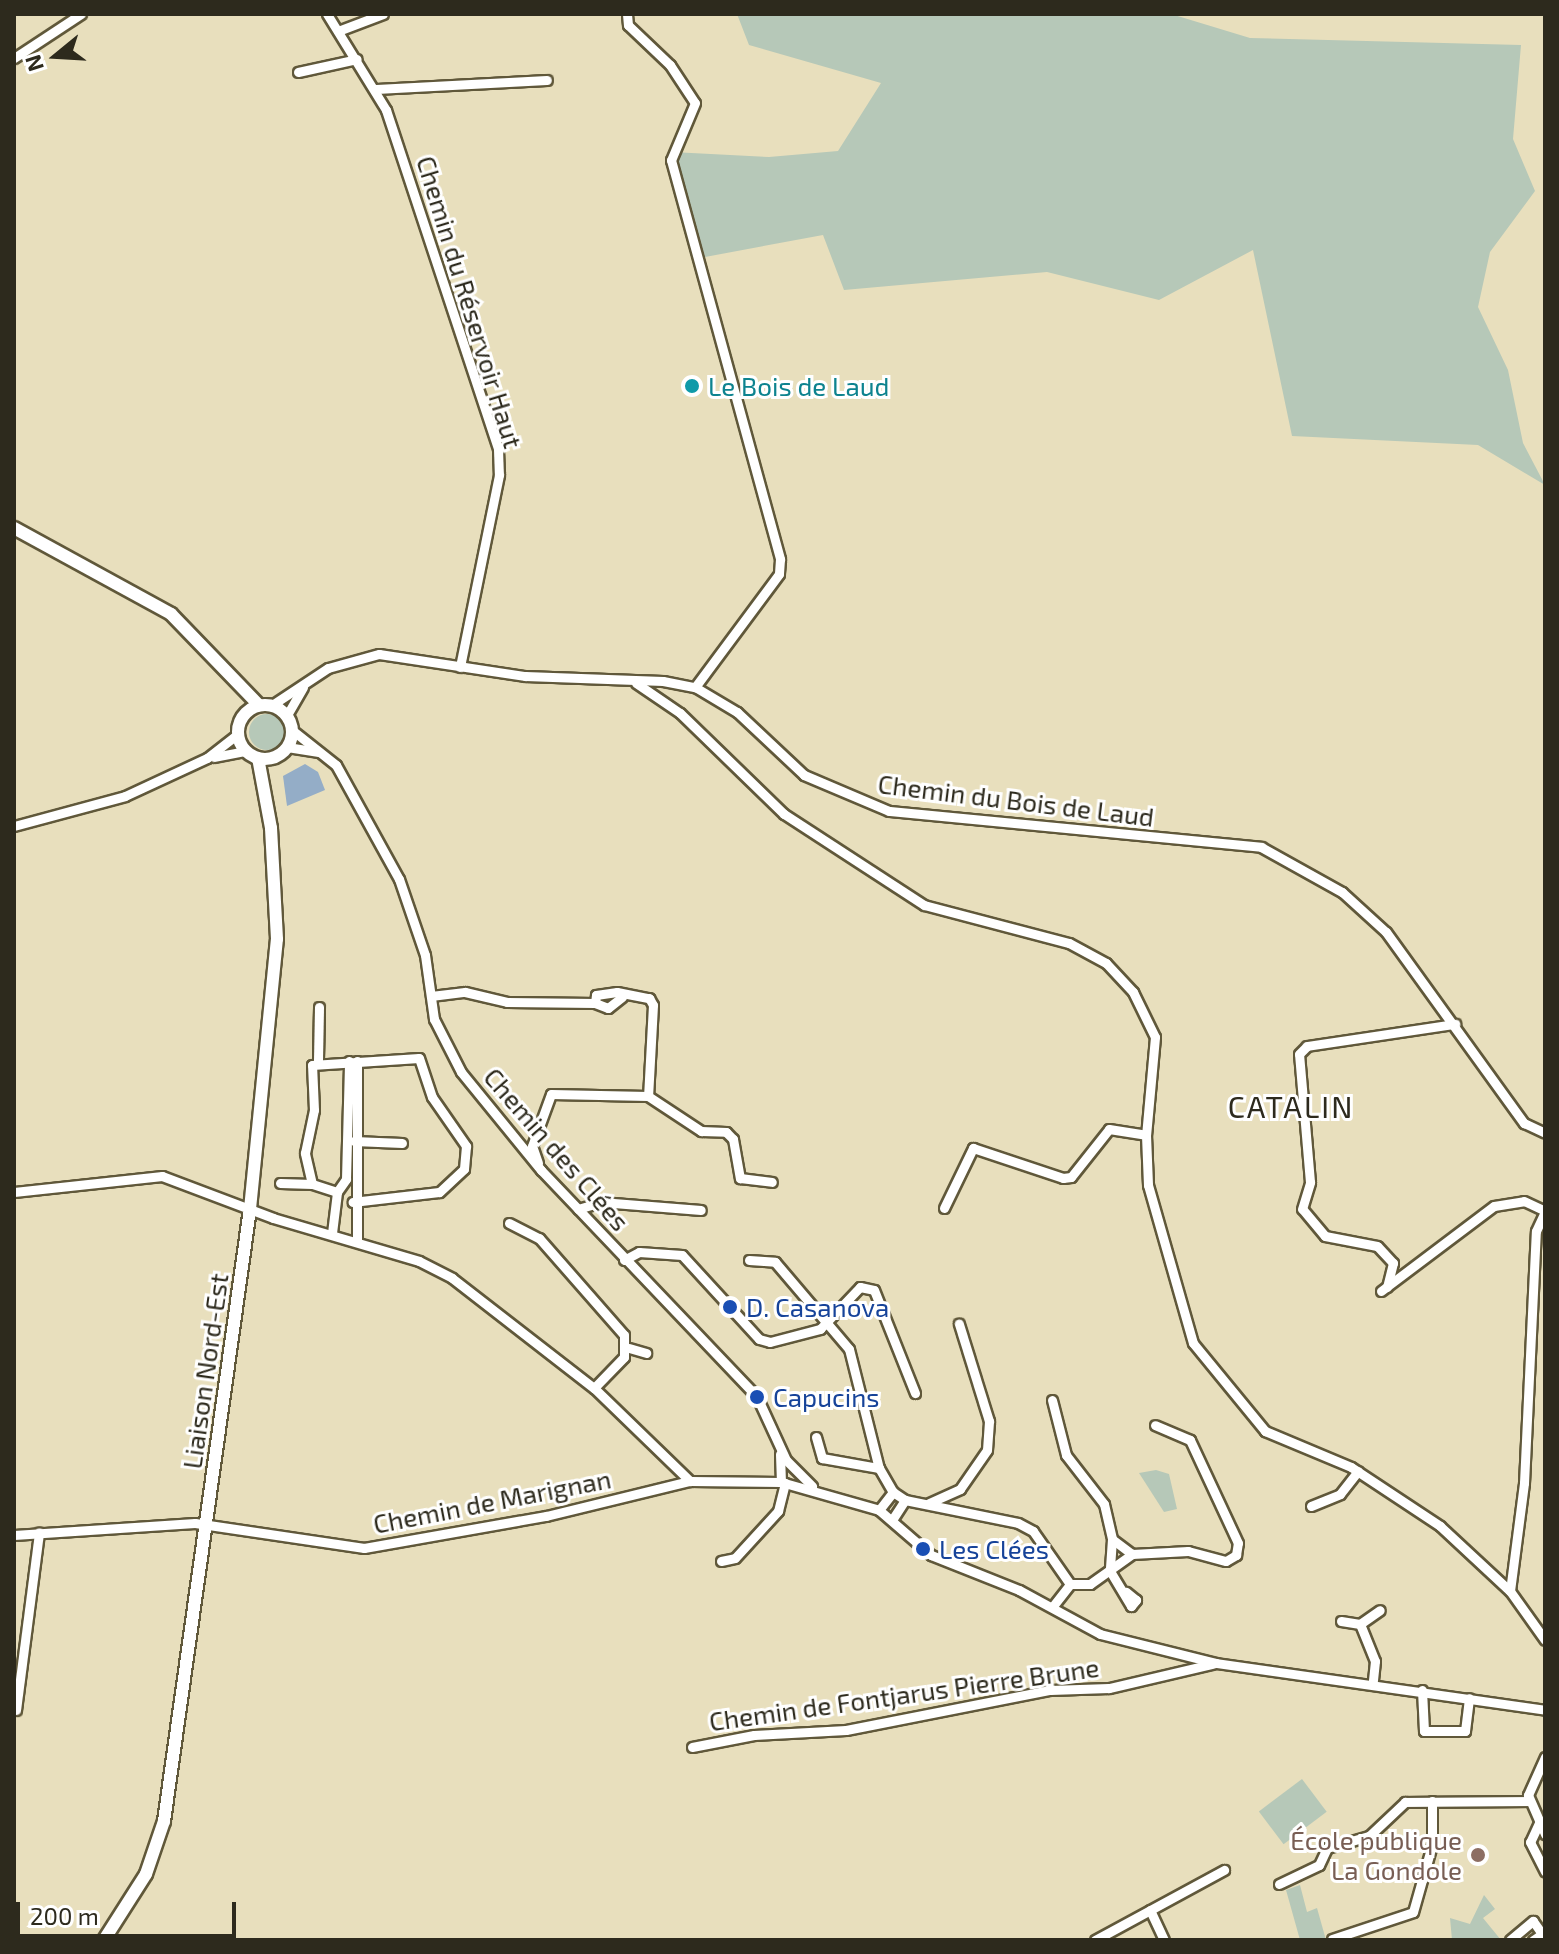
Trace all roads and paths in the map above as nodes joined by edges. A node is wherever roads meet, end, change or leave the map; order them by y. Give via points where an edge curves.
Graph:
1 (81, 14) edge
2 (327, 14) edge
3 (383, 14) edge
4 (627, 14) edge
5 (338, 31) junction
6 (14, 58) edge
7 (357, 59) junction
8 (298, 72) dead end
9 (547, 80) dead end
10 (376, 89) junction
11 (14, 528) edge
12 (460, 667) junction
13 (233, 681) junction
14 (307, 682) junction
15 (636, 683) junction
16 (695, 687) junction
17 (265, 705) junction
18 (287, 715) junction
19 (243, 716) junction
20 (292, 730) junction
21 (238, 734) junction
22 (287, 747) junction
23 (246, 751) junction
24 (323, 753) junction
25 (276, 756) junction
26 (207, 758) junction
27 (258, 758) junction
28 (267, 792) junction
29 (14, 826) edge
30 (431, 996) junction
31 (622, 997) junction
32 (595, 1003) junction
33 (319, 1007) dead end
34 (1455, 1024) junction
35 (318, 1060) junction
36 (353, 1061) junction
37 (648, 1096) junction
38 (1545, 1133) edge
39 (1146, 1135) junction
40 (354, 1141) junction
41 (402, 1143) dead end
42 (541, 1170) junction
43 (772, 1182) dead end
44 (280, 1183) dead end
45 (312, 1184) junction
46 (14, 1192) edge
47 (337, 1192) junction
48 (353, 1202) junction
49 (944, 1208) dead end
50 (250, 1209) junction
51 (578, 1209) junction
52 (701, 1210) dead end
53 (1545, 1212) edge
54 (509, 1223) dead end
55 (332, 1233) junction
56 (357, 1239) junction
57 (624, 1260) junction
58 (749, 1260) dead end
59 (829, 1322) junction
60 (959, 1324) dead end
61 (629, 1348) junction
62 (646, 1353) dead end
63 (594, 1388) junction
64 (915, 1393) dead end
65 (1052, 1400) dead end
66 (1155, 1425) dead end
67 (816, 1437) dead end
68 (879, 1468) junction
69 (1358, 1471) junction
70 (786, 1475) junction
71 (690, 1481) junction
72 (893, 1492) junction
73 (905, 1500) junction
74 (929, 1503) junction
75 (1311, 1506) dead end
76 (879, 1510) junction
77 (892, 1520) junction
78 (205, 1525) junction
79 (39, 1532) junction
80 (14, 1535) edge
81 (1112, 1539) junction
82 (1132, 1554) junction
83 (721, 1561) dead end
84 (1110, 1571) junction
85 (1511, 1571) junction
86 (1500, 1581) junction
87 (1070, 1584) junction
88 (1510, 1591) junction
89 (1126, 1592) dead end
90 (1053, 1606) junction
91 (1380, 1610) dead end
92 (1341, 1621) dead end
93 (1360, 1624) junction
94 (1545, 1640) edge
95 (1216, 1663) junction
96 (1373, 1681) junction
97 (1422, 1690) junction
98 (1469, 1698) junction
99 (16, 1710) dead end
100 (1545, 1710) edge
101 (692, 1747) dead end
102 (1545, 1757) edge
103 (1545, 1770) edge
104 (1432, 1801) junction
105 (1529, 1801) junction
106 (1539, 1823) junction
107 (1545, 1834) edge
108 (1224, 1870) dead end
109 (1545, 1871) edge
110 (1279, 1884) dead end
111 (1150, 1910) junction
112 (1332, 1939) edge
113 (104, 1940) edge
114 (1095, 1940) edge
115 (1164, 1940) edge
116 (1510, 1940) edge
117 (1533, 1940) edge

1 - 6 street
2 - 5 street, Chemin du Réservoir Haut
3 - 5 street
4 - 16 street via 628,25 670,65 695,103 671,160 780,559 779,574
5 - 7 street, Chemin du Réservoir Haut
7 - 8 street
7 - 10 street, Chemin du Réservoir Haut
9 - 10 street
10 - 12 street, Chemin du Réservoir Haut via 498,449 499,475
11 - 13 main road via 152,601 195,635
12 - 14 street, Chemin du Bois de Laud via 379,654
12 - 15 street, Chemin du Bois de Laud
13 - 17 main road
13 - 19 main road
14 - 17 street, Chemin du Bois de Laud
14 - 18 street
15 - 16 street, Chemin du Bois de Laud
15 - 39 street via 680,713 784,814 924,905 1069,943 1106,963 1133,992 1155,1037
16 - 34 street, Chemin du Bois de Laud via 737,712 804,775 875,807 1100,836 1261,847 1342,892 1386,932
17 - 18 main road
17 - 19 main road
18 - 20 main road
19 - 21 main road
20 - 22 main road
20 - 24 street, Chemin des Clées
21 - 23 main road
21 - 26 street
22 - 24 street
22 - 25 main road
23 - 26 street
23 - 27 main road
24 - 30 street, Chemin des Clées via 351,787 399,879
25 - 27 main road
25 - 28 main road, Liaison Nord-Est
26 - 29 street via 95,807
27 - 28 main road, Liaison Nord-Est
28 - 50 main road, Liaison Nord-Est via 277,939
30 - 32 street via 465,992 507,1002
30 - 42 street, Chemin des Clées via 455,1063
31 - 32 street via 608,1008
31 - 32 street via 601,993
31 - 37 street via 642,996 653,1005
33 - 35 street
34 - 38 street, Chemin du Bois de Laud via 1524,1123
34 - 53 street via 1307,1046 1299,1054 1310,1182 1302,1209 1325,1236 1377,1246 1393,1263 1384,1289 1494,1206 1524,1201
35 - 36 street
35 - 45 street via 305,1153
36 - 40 street
36 - 47 street via 346,1179
36 - 48 street via 419,1058 432,1097 468,1157 439,1192
37 - 42 street via 551,1094 532,1146
37 - 43 street via 701,1131 726,1132 733,1139 740,1178
39 - 49 street via 1109,1129 1071,1177 1063,1178 973,1148
39 - 69 street via 1148,1185 1193,1343 1265,1431
40 - 41 street
40 - 48 street
42 - 51 street, Chemin des Clées
44 - 45 street
45 - 47 street
46 - 50 street via 162,1176
47 - 55 street
48 - 56 street
50 - 55 street
50 - 78 main road, Liaison Nord-Est
51 - 52 street via 601,1202
51 - 57 street, Chemin des Clées
53 - 85 street via 1536,1231 1524,1483
54 - 61 street via 539,1238 624,1335
55 - 56 street
56 - 63 street via 452,1278
57 - 59 street via 639,1252 682,1255 759,1339 770,1342
57 - 70 street, Chemin des Clées via 757,1397
58 - 59 street via 775,1262
59 - 64 street via 860,1287 874,1290
59 - 68 street via 858,1372
60 - 74 street via 989,1421 987,1450 969,1481
61 - 62 street
61 - 63 street
63 - 71 street
65 - 81 street via 1060,1442 1104,1504
66 - 82 street via 1190,1440 1238,1549 1226,1561 1188,1551
67 - 68 street via 822,1458
68 - 72 street
69 - 75 street via 1340,1494
69 - 86 street via 1440,1526
70 - 71 street, Chemin de Marignan via 760,1481
70 - 76 street
70 - 83 street via 778,1511 735,1558
71 - 78 street, Chemin de Marignan via 546,1516 364,1548
72 - 73 street
72 - 76 street
73 - 74 street
73 - 77 street
74 - 87 street via 1033,1531
76 - 77 street
77 - 90 street via 931,1555
78 - 79 street, Chemin de Marignan
78 - 113 main road, Liaison Nord-Est via 164,1821 146,1874
79 - 80 street, Chemin de Marignan
79 - 99 street
81 - 82 street
81 - 84 street
82 - 84 street
84 - 87 street via 1090,1584
84 - 89 street
85 - 86 street
85 - 88 street
86 - 88 street
87 - 90 street
88 - 94 street
90 - 95 street via 1100,1634
91 - 93 street
92 - 93 street
93 - 96 street via 1375,1661
95 - 96 street
95 - 101 street, Chemin de Fontjarus Pierre Brune via 1109,1688 1050,1690 837,1731 754,1735
96 - 97 street
97 - 98 street
97 - 98 street via 1424,1731 1465,1731
98 - 100 street
102 - 105 street
103 - 105 street
104 - 105 street
104 - 110 street via 1405,1802 1369,1836 1327,1848 1319,1865
104 - 112 street via 1432,1845 1413,1912
105 - 106 street
106 - 107 street
106 - 109 street via 1530,1842
108 - 111 street
111 - 114 street
111 - 115 street
116 - 117 street via 1533,1921 1542,1934

